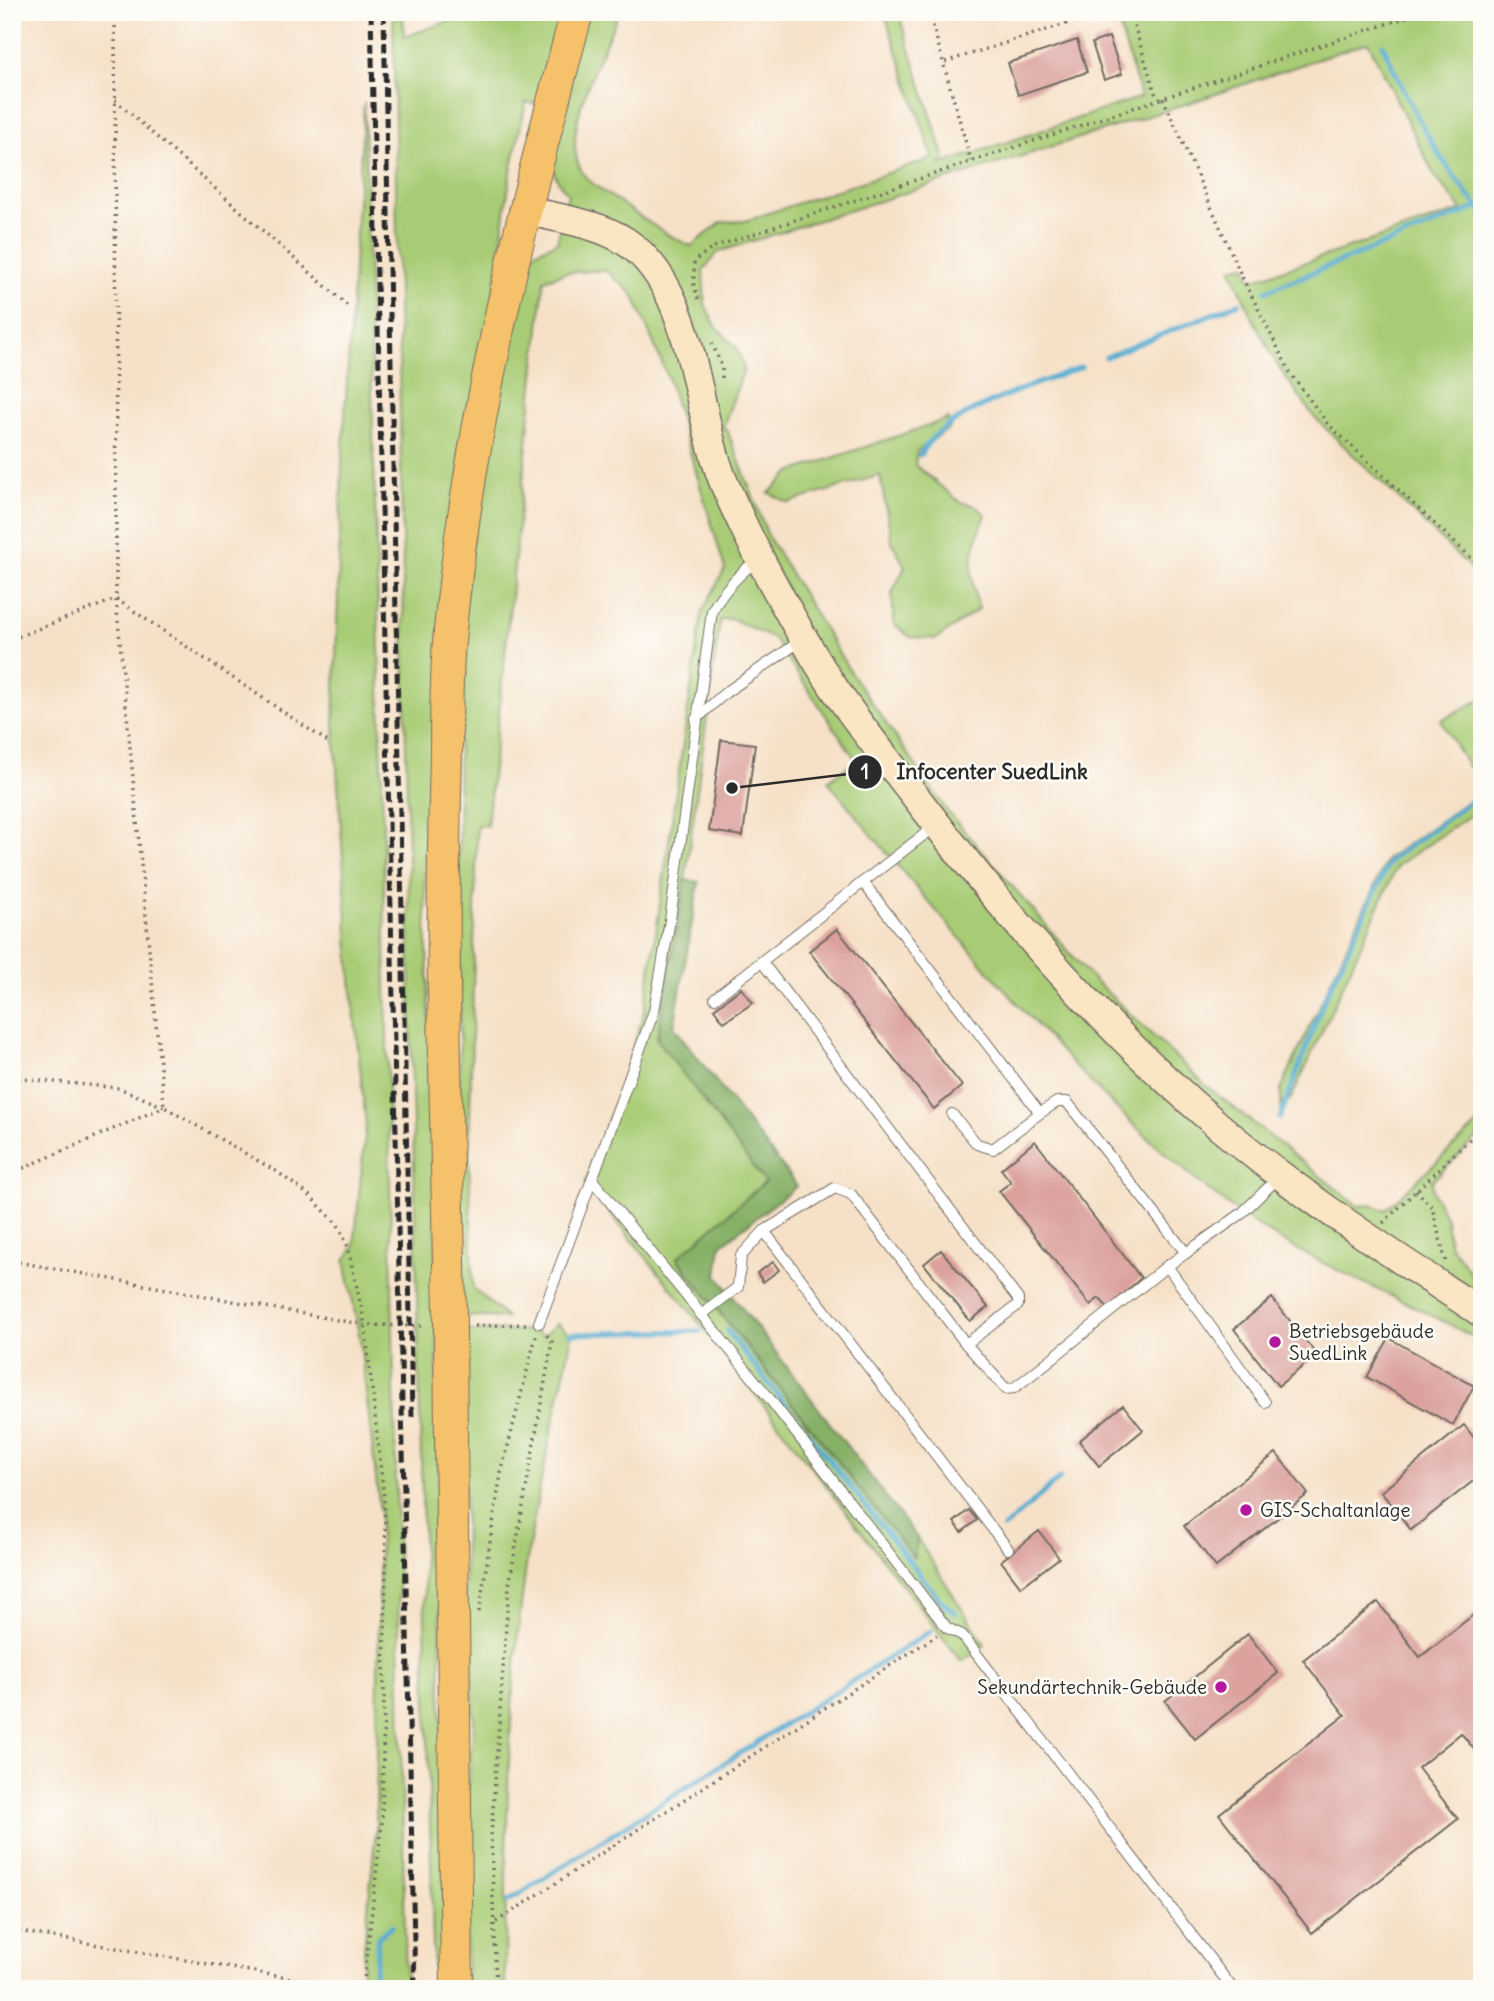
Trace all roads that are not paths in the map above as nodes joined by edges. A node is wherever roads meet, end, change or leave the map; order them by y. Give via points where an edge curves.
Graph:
1 (577, 12) edge
2 (524, 210) junction
3 (759, 558) junction
4 (804, 639) junction
5 (696, 719) junction
6 (937, 825) junction
7 (863, 882) junction
8 (762, 962) junction
9 (715, 998) dead end
10 (1040, 1113) junction
11 (952, 1114) dead end
12 (1282, 1174) junction
13 (594, 1181) junction
14 (764, 1231) junction
15 (1185, 1253) junction
16 (1167, 1266) junction
17 (1482, 1313) edge
18 (701, 1315) junction
19 (539, 1324) road end
20 (966, 1344) junction
21 (1265, 1402) dead end
22 (1008, 1549) dead end
23 (457, 1989) edge
24 (1233, 1989) edge

1 - 2 main road
2 - 3 main road via 625,240 659,275 681,326 722,479
2 - 23 main road via 471,480 449,642 444,863
3 - 4 main road
3 - 5 lane via 738,575 712,611
4 - 5 lane via 725,692
4 - 6 main road
5 - 13 lane via 654,1011
6 - 7 lane
6 - 12 main road via 1074,987 1222,1129
7 - 8 lane
7 - 10 lane
8 - 9 lane
8 - 20 lane via 1018,1299 1018,1305
10 - 11 lane via 993,1149 977,1144
10 - 15 lane via 1057,1102 1067,1102
12 - 15 lane via 1241,1214
12 - 17 main road
13 - 18 lane
13 - 19 lane
14 - 18 lane via 741,1256 738,1287
14 - 20 lane via 835,1188 851,1194
14 - 22 lane
15 - 16 lane
16 - 20 lane via 1014,1388 1006,1389
16 - 21 lane
18 - 24 lane via 947,1628 962,1635

